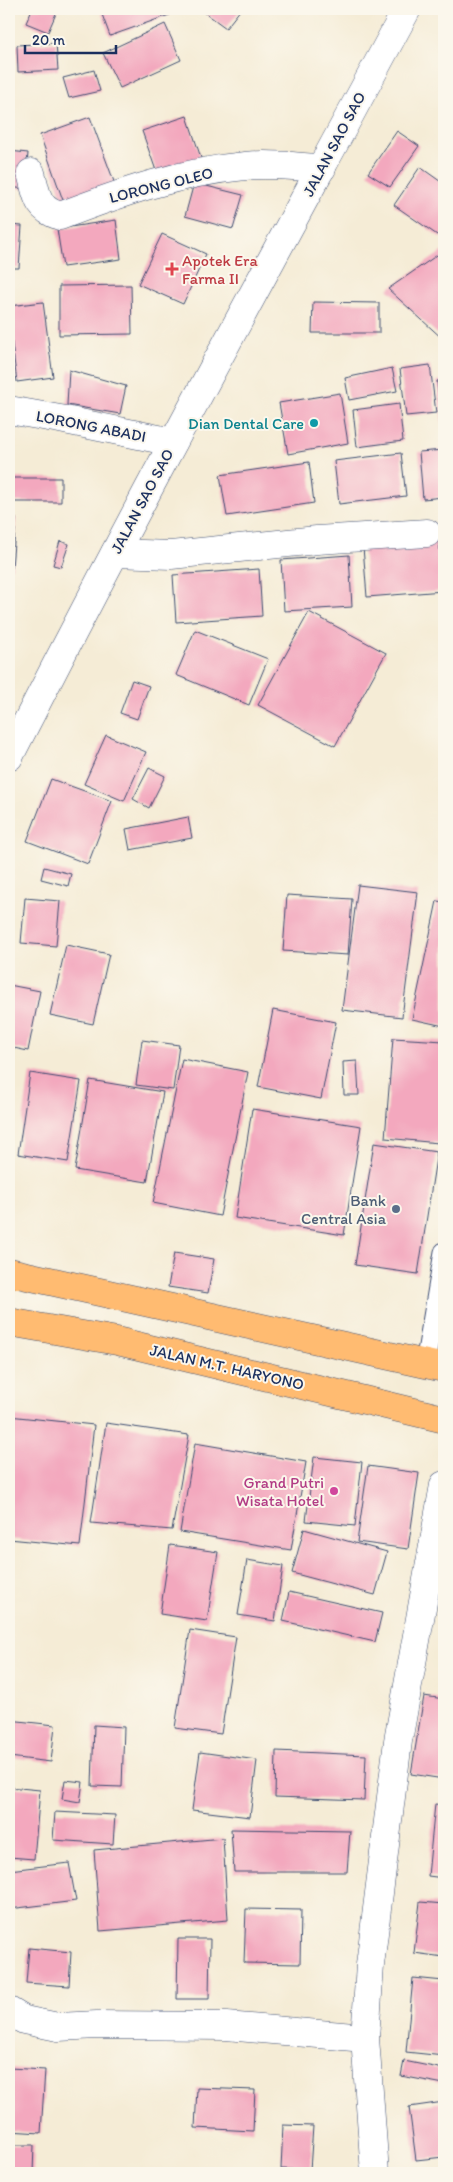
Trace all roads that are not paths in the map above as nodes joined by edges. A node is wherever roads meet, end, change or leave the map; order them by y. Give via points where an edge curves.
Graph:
1 (407, 9) edge
2 (322, 168) junction
3 (31, 173) dead end
4 (9, 410) edge
5 (173, 442) junction
6 (427, 533) dead end
7 (115, 553) junction
8 (9, 757) edge
9 (444, 1252) edge
10 (9, 1272) edge
11 (9, 1322) edge
12 (435, 1366) edge
13 (444, 1419) edge
14 (444, 1485) edge
15 (9, 2011) edge
16 (365, 2038) junction
17 (375, 2173) edge

1 - 2 street, JALAN SAO SAO
2 - 3 street, LORONG OLEO via 246,166 185,175 126,191 60,216 40,205
2 - 5 street, JALAN SAO SAO
4 - 5 street, LORONG ABADI
5 - 7 street, JALAN SAO SAO
6 - 7 street via 171,555
7 - 8 street, JALAN SAO SAO
9 - 12 lane
10 - 12 highway
11 - 13 highway, JALAN M.T. HARYONO via 117,1341
14 - 16 street via 398,1741 370,1965
15 - 16 street via 24,2020 58,2026 226,2026
16 - 17 street

